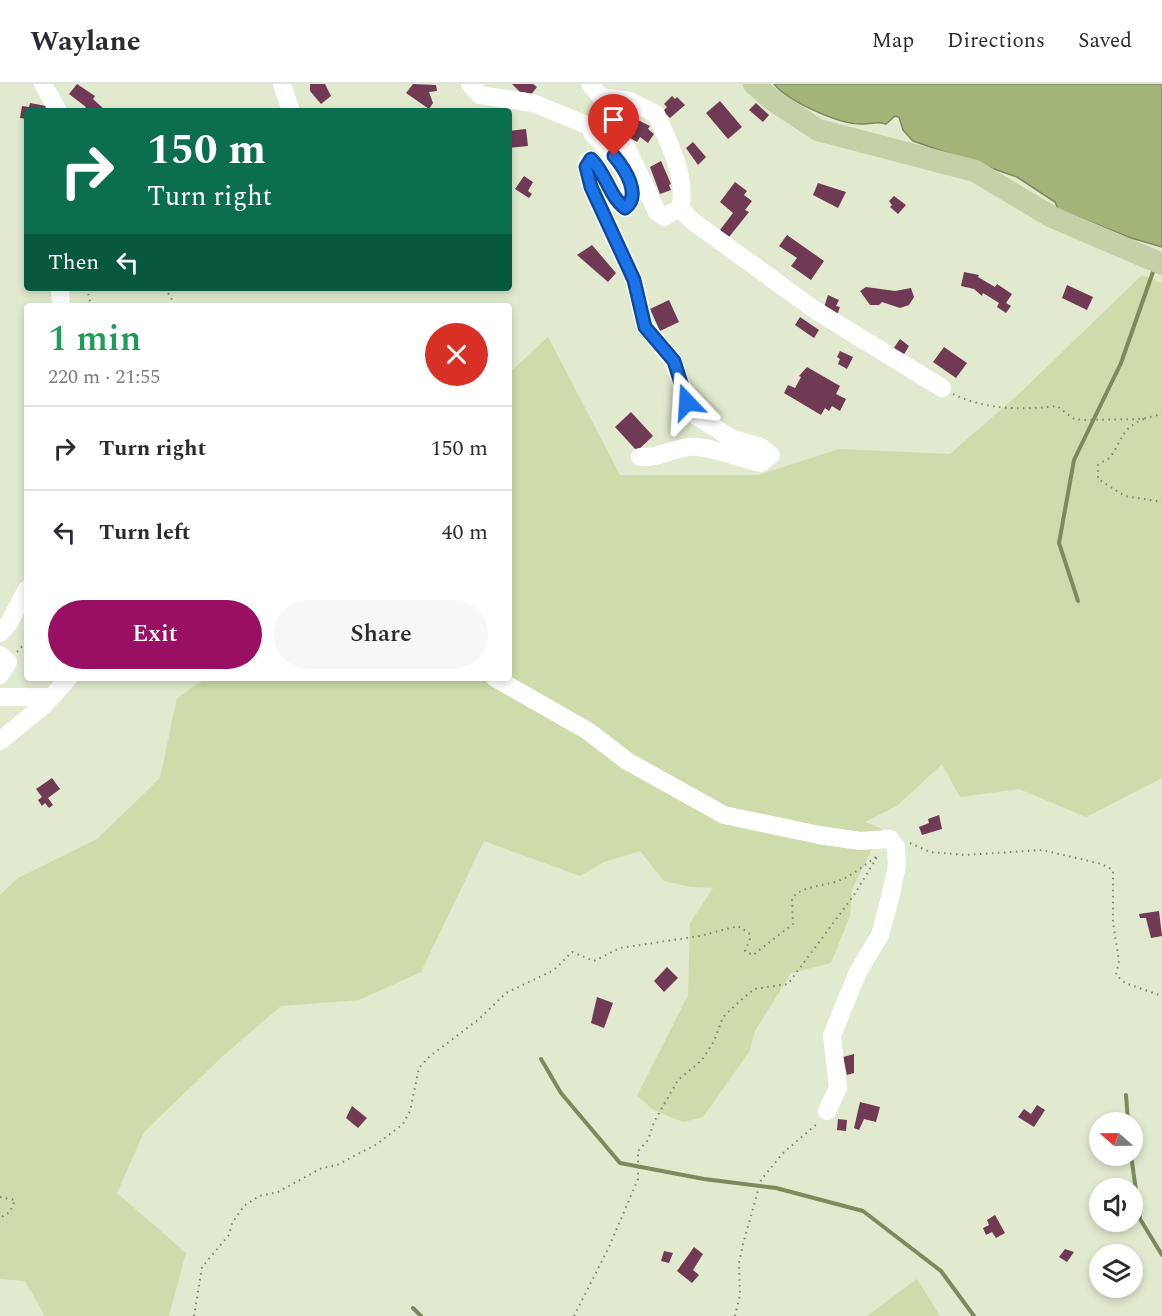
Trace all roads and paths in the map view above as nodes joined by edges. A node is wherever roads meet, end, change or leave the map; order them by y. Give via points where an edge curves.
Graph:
1 (43, 84) edge
2 (282, 84) edge
3 (470, 84) edge
4 (590, 84) edge
5 (754, 84) edge
6 (56, 108) edge
7 (290, 108) edge
8 (592, 126) junction
9 (680, 208) junction
10 (1162, 264) edge
11 (942, 388) joint
12 (1162, 414) edge
13 (1152, 416) junction
14 (640, 457) dead end
15 (1162, 502) edge
16 (24, 595) edge
17 (0, 633) edge
18 (0, 655) edge
19 (0, 675) edge
20 (66, 681) edge
21 (500, 681) edge
22 (0, 697) edge
23 (50, 697) junction
24 (0, 741) edge
25 (890, 839) junction
26 (1162, 996) edge
27 (827, 1111) joint
28 (0, 1197) edge
29 (0, 1218) edge
30 (194, 1316) edge
31 (574, 1316) edge
32 (735, 1316) edge

1 - 6 street
2 - 7 street
3 - 8 street via 480,95 533,103
4 - 9 street via 602,97 630,101 657,114 680,184
5 - 10 main road via 818,130 975,171 1052,217
8 - 9 street via 627,148 657,212 664,217
8 - 14 street via 592,133 628,176 632,198 625,208 591,159 586,167 591,187 631,271 645,327 674,361 696,416 731,438 761,447 771,455 761,463 699,447 678,447 657,457
9 - 11 street via 815,310
11 - 13 path via 963,399 996,407 1057,406 1074,419
12 - 13 path
13 - 15 path via 1130,428 1096,471 1098,479 1111,489 1142,500
16 - 17 street
18 - 19 street via 8,662
20 - 23 street
21 - 25 street via 588,731 637,767 724,814 819,835 860,841
22 - 23 street
23 - 24 street
25 - 26 path via 903,840 930,852 965,855 1042,850 1113,870 1113,922 1119,961 1116,975 1125,983
25 - 27 street via 896,847 897,865 891,894 880,935 858,972 832,1035 838,1088
27 - 32 path via 761,1180 739,1263 740,1295
28 - 29 path via 15,1200 10,1212
30 - 31 path via 202,1267 229,1235 244,1206 322,1168 337,1165 377,1144 403,1124 410,1111 419,1068 506,993 549,973 572,952 594,961 620,948 738,926 749,933 744,951 753,955 793,924 792,898 796,894 813,885 836,882 878,855 854,895 788,984 754,989 741,1000 723,1017 702,1060 678,1080 648,1140 638,1151 638,1179

